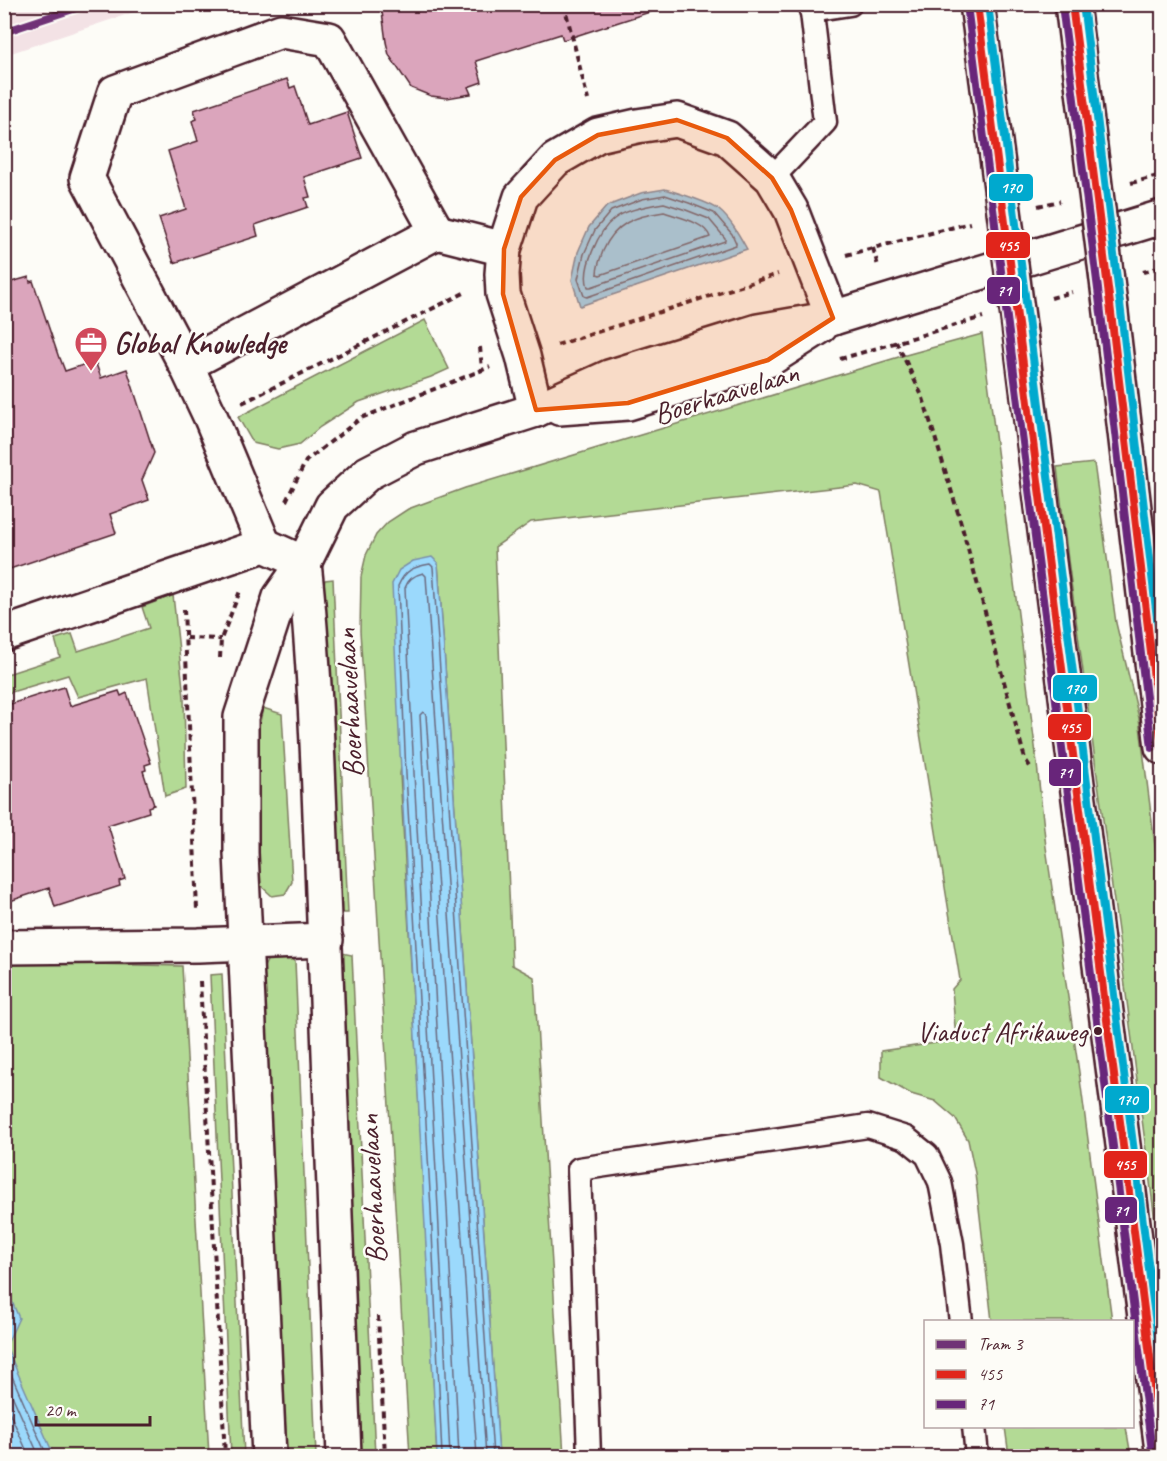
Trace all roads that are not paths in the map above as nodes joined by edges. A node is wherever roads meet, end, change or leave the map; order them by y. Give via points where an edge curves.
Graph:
1 (850, 4) edge
2 (977, 4) edge
3 (1072, 4) edge
4 (811, 7) edge
5 (772, 178) junction
6 (1162, 217) edge
7 (437, 232) junction
8 (503, 261) junction
9 (833, 318) junction
10 (186, 365) junction
11 (536, 410) junction
12 (264, 545) junction
13 (304, 563) junction
14 (4, 634) edge
15 (1162, 747) edge
16 (326, 940) junction
17 (246, 942) junction
18 (4, 947) edge
19 (961, 1320) edge
20 (974, 1428) edge
21 (1162, 1450) edge
22 (269, 1456) edge
23 (344, 1456) edge
24 (589, 1456) edge
25 (977, 1456) edge

1 - 4 lane
2 - 21 street, bridge
3 - 15 street, bridge
4 - 5 lane via 825,122
5 - 8 street via 727,138 677,120 598,135 555,160 521,197
5 - 9 street via 791,210
6 - 9 street, Boerhaavelaan
7 - 8 street
7 - 10 street
7 - 10 street via 329,39 281,31 115,92 87,178
8 - 11 street via 503,294
9 - 11 street, Boerhaavelaan via 758,331 666,359 609,377
10 - 12 street
11 - 13 street, Boerhaavelaan via 416,448 368,473 332,506
12 - 13 street
12 - 14 street
13 - 16 street, Boerhaavelaan via 314,679
13 - 17 street, Boerhaavelaan via 280,597 241,717 241,853
16 - 17 street
16 - 23 street, Boerhaavelaan
17 - 18 street
17 - 22 street, Boerhaavelaan
19 - 24 lane via 940,1182 927,1155 906,1138 868,1126 579,1169
20 - 25 lane

